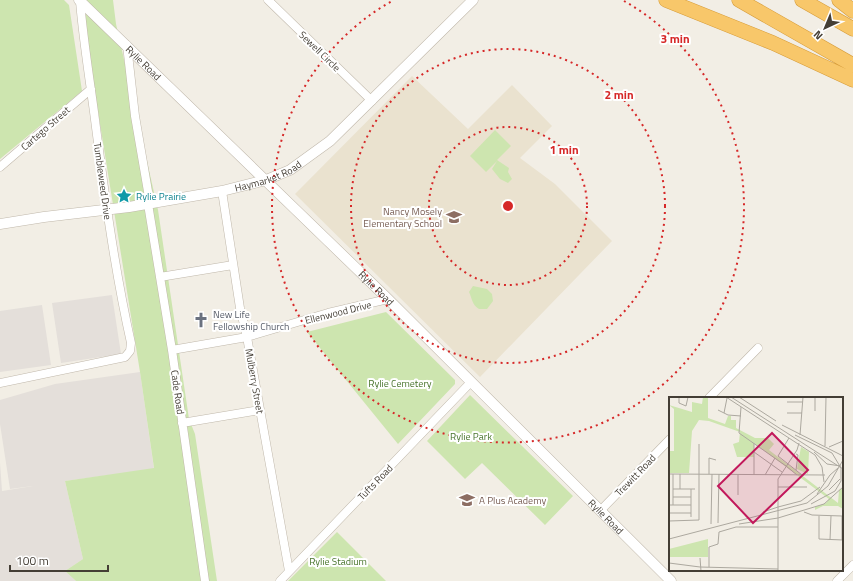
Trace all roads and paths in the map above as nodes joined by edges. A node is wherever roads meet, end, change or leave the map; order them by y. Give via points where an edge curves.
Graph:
1 (268, 0) edge
2 (473, 0) edge
3 (666, 0) edge
4 (739, 0) edge
5 (802, 0) edge
6 (839, 0) edge
7 (79, 1) edge
8 (853, 10) edge
9 (853, 29) edge
10 (127, 46) junction
11 (853, 65) edge
12 (853, 80) edge
13 (91, 89) junction
14 (372, 101) junction
15 (0, 167) edge
16 (266, 180) junction
17 (222, 191) junction
18 (149, 203) junction
19 (106, 209) junction
20 (0, 224) edge
21 (233, 265) junction
22 (160, 277) junction
23 (388, 299) junction
24 (247, 336) junction
25 (758, 348) dead end
26 (172, 350) junction
27 (471, 382) junction
28 (0, 383) edge
29 (710, 397) edge
30 (260, 410) junction
31 (182, 423) junction
32 (669, 439) edge
33 (600, 511) junction
34 (853, 564) edge
35 (288, 571) junction
36 (205, 581) edge
37 (280, 581) edge
38 (670, 581) edge
39 (837, 581) edge

1 - 14 street, Sewell Circle
2 - 14 street, Haymarket Road
3 - 12 highway via 773,43
4 - 11 highway
5 - 9 highway
6 - 8 highway
7 - 10 street, Rylie Road
7 - 13 street, Tumbleweed Drive
10 - 16 street, Rylie Road
10 - 18 street, Cade Road
13 - 15 street, Cartego Street
13 - 19 street, Tumbleweed Drive
14 - 16 street, Haymarket Road via 311,157 290,170
16 - 17 street, Haymarket Road
16 - 23 street, Rylie Road
17 - 18 street, Haymarket Road
17 - 21 street, Mulberry Street
18 - 19 street, Haymarket Road
18 - 22 street, Cade Road
19 - 20 street, Haymarket Road
19 - 28 street, Tumbleweed Drive via 131,343 130,351 125,357
21 - 22 street
21 - 24 street, Mulberry Street
22 - 26 street, Cade Road
23 - 24 street, Ellenwood Drive
23 - 27 street, Rylie Road
24 - 26 street, Ellenwood Drive
24 - 30 street, Mulberry Street
25 - 29 street
26 - 31 street, Cade Road
27 - 33 street, Rylie Road
27 - 35 street, Tufts Road
30 - 31 street
30 - 35 street, Mulberry Street
31 - 36 street, Cade Road
32 - 33 street, Trewitt Road
33 - 38 street, Rylie Road
34 - 39 street
35 - 37 street, Tufts Road

